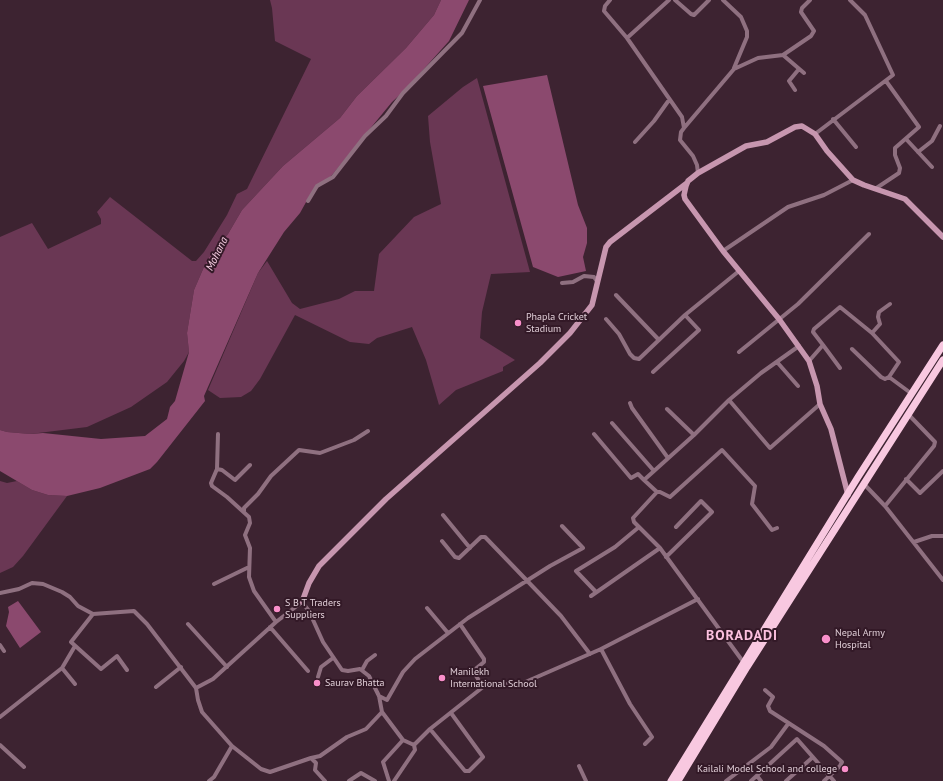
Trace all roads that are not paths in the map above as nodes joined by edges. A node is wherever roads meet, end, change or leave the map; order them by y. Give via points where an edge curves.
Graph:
1 (480, 0) edge
2 (610, 0) edge
3 (669, 0) edge
4 (675, 0) edge
5 (710, 0) edge
6 (723, 0) edge
7 (810, 0) edge
8 (850, 0) edge
9 (627, 38) junction
10 (783, 55) junction
11 (734, 69) junction
12 (799, 69) junction
13 (804, 73) dead end
14 (886, 81) junction
15 (795, 90) dead end
16 (669, 100) junction
17 (833, 119) junction
18 (940, 126) dead end
19 (684, 128) junction
20 (815, 134) junction
21 (906, 139) junction
22 (634, 142) dead end
23 (856, 146) dead end
24 (918, 152) junction
25 (932, 166) dead end
26 (698, 173) junction
27 (854, 180) junction
28 (688, 181) junction
29 (875, 189) junction
30 (308, 202) dead end
31 (869, 234) dead end
32 (943, 237) edge
33 (723, 251) junction
34 (739, 270) junction
35 (596, 280) junction
36 (562, 283) dead end
37 (616, 296) dead end
38 (890, 304) dead end
39 (685, 315) junction
40 (606, 319) dead end
41 (779, 319) junction
42 (872, 333) junction
43 (659, 340) junction
44 (823, 345) junction
45 (943, 345) edge
46 (799, 346) junction
47 (852, 349) dead end
48 (739, 352) dead end
49 (943, 360) edge
50 (808, 361) junction
51 (777, 362) junction
52 (840, 368) dead end
53 (653, 372) dead end
54 (889, 377) junction
55 (798, 386) dead end
56 (912, 395) junction
57 (729, 400) junction
58 (630, 403) dead end
59 (820, 404) junction
60 (667, 409) dead end
61 (908, 414) junction
62 (612, 423) dead end
63 (368, 431) dead end
64 (218, 434) dead end
65 (594, 434) dead end
66 (694, 436) junction
67 (668, 458) junction
68 (250, 465) dead end
69 (217, 468) junction
70 (654, 471) junction
71 (943, 471) edge
72 (644, 480) junction
73 (906, 480) junction
74 (863, 483) junction
75 (657, 492) junction
76 (848, 495) junction
77 (885, 506) junction
78 (244, 512) junction
79 (443, 515) dead end
80 (562, 526) dead end
81 (638, 527) junction
82 (676, 527) dead end
83 (777, 528) dead end
84 (943, 536) edge
85 (442, 542) dead end
86 (914, 542) junction
87 (470, 548) junction
88 (660, 548) junction
89 (666, 557) junction
90 (249, 567) junction
91 (527, 580) junction
92 (943, 580) edge
93 (214, 584) dead end
94 (596, 592) junction
95 (0, 593) edge
96 (591, 596) dead end
97 (698, 599) junction
98 (302, 602) junction
99 (427, 608) dead end
100 (93, 614) junction
101 (276, 622) junction
102 (188, 624) dead end
103 (460, 624) junction
104 (270, 627) junction
105 (448, 633) junction
106 (0, 645) edge
107 (75, 646) junction
108 (601, 649) junction
109 (4, 652) dead end
110 (590, 654) junction
111 (375, 655) dead end
112 (333, 658) junction
113 (744, 663) junction
114 (181, 667) junction
115 (227, 667) junction
116 (62, 668) junction
117 (127, 670) dead end
118 (362, 670) junction
119 (308, 671) dead end
120 (318, 677) dead end
121 (75, 684) dead end
122 (156, 687) dead end
123 (483, 687) junction
124 (196, 688) junction
125 (765, 690) dead end
126 (379, 696) junction
127 (382, 712) junction
128 (450, 713) junction
129 (0, 717) edge
130 (788, 724) junction
131 (430, 729) junction
132 (403, 740) junction
133 (645, 744) dead end
134 (0, 745) edge
135 (414, 745) junction
136 (232, 746) junction
137 (813, 757) junction
138 (312, 758) junction
139 (579, 766) dead end
140 (24, 768) dead end
141 (757, 776) junction
142 (829, 776) junction
143 (209, 781) edge
144 (325, 781) edge
145 (349, 781) edge
146 (375, 781) edge
147 (389, 781) edge
148 (394, 781) edge
149 (586, 781) edge
150 (671, 781) edge
151 (678, 781) edge
152 (726, 781) edge
153 (751, 781) edge
154 (761, 781) edge
155 (786, 781) edge
156 (824, 781) edge
157 (834, 781) edge

1 - 30 street via 462,33 365,136 334,176 317,186
2 - 9 street via 604,11
3 - 9 street
4 - 5 street via 694,14
6 - 11 street via 741,17 747,31
7 - 10 street via 801,12 814,31 811,36
8 - 14 street via 864,15 888,63 893,75
9 - 16 street
10 - 11 street via 758,58
10 - 12 street
11 - 19 street
12 - 13 street
12 - 15 street via 789,81
14 - 17 street
14 - 21 street via 919,127
16 - 19 street via 682,117
16 - 22 street
17 - 20 street
17 - 23 street
18 - 24 street via 932,141
19 - 26 street via 680,140 693,156
20 - 26 main road via 802,126 795,127 768,142 746,146
20 - 27 main road
21 - 24 street
21 - 29 street via 895,148 900,168 898,173
24 - 25 street
26 - 28 main road
27 - 29 main road
27 - 33 street via 824,195 788,208
28 - 33 main road via 685,199
28 - 35 main road via 610,242 606,247
29 - 32 main road via 905,199
31 - 41 street via 798,304
33 - 34 main road
34 - 39 street
34 - 41 main road
35 - 36 street via 584,276 573,282
35 - 98 main road via 592,305 570,332 540,363 386,499 319,566 308,583
37 - 43 street
38 - 42 street via 878,315 880,324
39 - 43 street
39 - 53 street via 699,330
40 - 43 street via 634,358 640,358
41 - 46 main road
41 - 48 street
42 - 44 street via 840,307 813,330
42 - 54 street via 899,362
44 - 50 street
44 - 52 street
45 - 56 highway
46 - 50 main road
46 - 51 street
47 - 54 street via 882,377
49 - 61 highway
50 - 59 main road via 818,386
51 - 55 street
51 - 57 street
54 - 56 street
56 - 76 highway
57 - 59 street via 770,448
57 - 66 street
58 - 67 street
59 - 76 main road via 831,429
60 - 66 street
61 - 73 street via 935,442
61 - 74 highway
62 - 70 street
63 - 78 street via 354,440 320,453 299,450 271,476 244,508
64 - 69 street
65 - 72 street via 631,478 638,474
66 - 67 street
67 - 70 street
68 - 69 street via 235,480
69 - 78 street via 212,486
70 - 72 street
71 - 73 street via 920,493
72 - 75 street
73 - 77 street
74 - 77 street
74 - 151 highway
75 - 81 street via 633,518
75 - 83 street via 670,498 722,450 755,486 752,504 772,530
76 - 113 highway
77 - 86 street
78 - 90 street via 250,523 245,535 250,548
79 - 87 street
80 - 91 street via 583,548
81 - 88 street
81 - 94 street via 615,547 576,571
82 - 89 street via 701,501 712,512
84 - 86 street via 932,536
85 - 87 street via 455,557 459,558
86 - 92 street
87 - 91 street via 481,537 485,537
88 - 89 street
88 - 94 street
89 - 97 street
90 - 93 street
90 - 101 street via 249,577 254,591
91 - 103 street
91 - 110 street via 561,616
94 - 96 street
95 - 100 street via 32,583 43,584 62,592 78,606
97 - 108 street
97 - 113 street
98 - 101 street
98 - 112 street via 310,611
99 - 105 street
100 - 107 street via 71,642
100 - 114 street via 134,611
101 - 104 street
102 - 115 street
103 - 105 street
103 - 123 street via 484,659 484,662 473,671
104 - 115 street
104 - 119 street
105 - 126 street via 403,672 387,700
106 - 109 street
107 - 116 street
107 - 117 street via 101,669 117,656
108 - 110 street
108 - 133 street via 630,704 652,737
110 - 123 street via 521,684 491,684
111 - 118 street via 367,661
112 - 118 street via 342,670
112 - 120 street via 321,667
113 - 150 highway
114 - 122 street
114 - 124 street
115 - 124 street
116 - 121 street
116 - 129 street
118 - 126 street via 373,683
123 - 128 street
124 - 136 street via 202,712
125 - 130 street via 772,697 768,706 770,711
126 - 127 street
127 - 132 street
127 - 138 street via 366,728 347,737 320,756
128 - 131 street
128 - 131 street via 483,757 469,771 465,771
130 - 142 street via 824,746 842,762
130 - 152 street via 771,747
131 - 135 street
132 - 135 street
132 - 147 street via 383,762
134 - 140 street
135 - 148 street via 414,750
136 - 138 street via 261,769 270,772
136 - 143 street
137 - 141 street via 796,739
137 - 142 street
137 - 155 street
138 - 144 street via 316,763 315,770
139 - 149 street
141 - 153 street
141 - 154 street
142 - 156 street
142 - 157 street
145 - 146 street via 361,773

